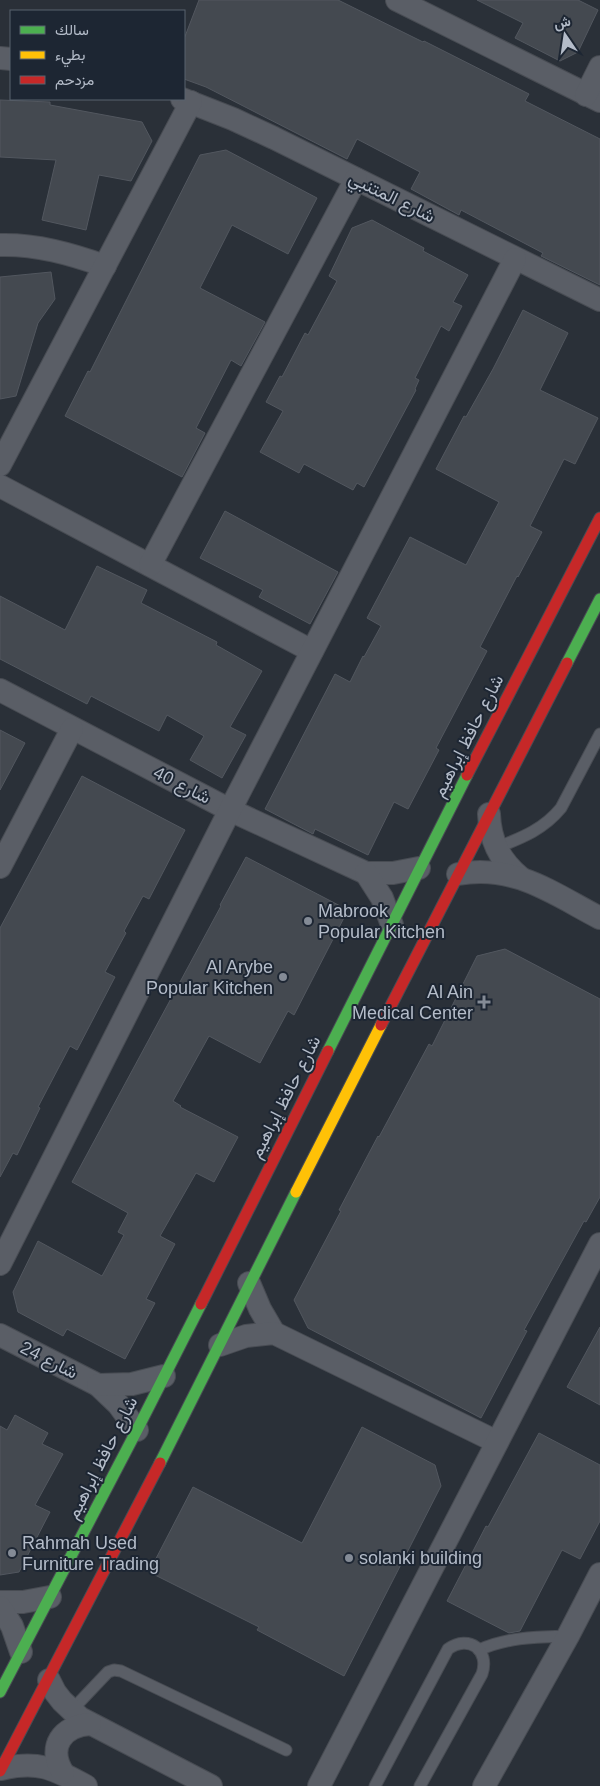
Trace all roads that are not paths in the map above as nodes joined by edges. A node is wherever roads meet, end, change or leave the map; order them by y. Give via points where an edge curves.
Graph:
1 (396, 0) edge
2 (425, 6) edge
3 (600, 67) edge
4 (593, 98) edge
5 (186, 100) edge
6 (356, 179) junction
7 (0, 245) edge
8 (515, 259) junction
9 (105, 266) junction
10 (600, 300) edge
11 (0, 465) edge
12 (0, 486) edge
13 (600, 518) edge
14 (150, 565) junction
15 (600, 599) edge
16 (312, 651) junction
17 (0, 690) edge
18 (72, 729) junction
19 (600, 734) edge
20 (230, 810) junction
21 (489, 814) junction
22 (496, 848) junction
23 (0, 867) edge
24 (419, 868) junction
25 (366, 873) junction
26 (458, 874) junction
27 (521, 878) junction
28 (600, 918) edge
29 (392, 926) junction
30 (600, 1244) edge
31 (0, 1264) edge
32 (249, 1283) junction
33 (274, 1333) junction
34 (0, 1335) edge
35 (220, 1345) junction
36 (164, 1376) junction
37 (98, 1385) junction
38 (137, 1430) junction
39 (497, 1442) junction
40 (600, 1574) edge
41 (50, 1597) junction
42 (0, 1602) edge
43 (0, 1607) edge
44 (568, 1636) junction
45 (479, 1650) junction
46 (20, 1652) junction
47 (49, 1680) junction
48 (0, 1692) edge
49 (71, 1710) junction
50 (90, 1724) junction
51 (286, 1750) dead end
52 (1, 1770) edge
53 (63, 1773) junction
54 (86, 1786) edge
55 (211, 1786) edge
56 (319, 1786) edge
57 (375, 1786) edge
58 (420, 1786) edge
59 (484, 1786) edge

1 - 2 street
2 - 4 street
3 - 4 street
5 - 6 street, شارع المتنبي via 274,138
5 - 9 street
6 - 8 street, شارع المتنبي
6 - 14 street
7 - 9 street via 40,248
8 - 10 street, شارع المتنبي
8 - 16 street
9 - 11 street
12 - 14 street
13 - 24 street, شارع حافظ إبراهيم
14 - 16 street
15 - 21 street
16 - 20 street
17 - 18 street, شارع 40
18 - 20 street, شارع 40
18 - 23 street
19 - 22 lane via 554,816 529,835
20 - 25 street, شارع 40
20 - 31 street
21 - 22 street
21 - 26 street
22 - 27 street
24 - 25 street, شارع 40 via 393,873
24 - 29 street, شارع حافظ إبراهيم
25 - 29 street via 382,898
26 - 27 street via 496,872
26 - 32 street
27 - 28 street
29 - 36 street, شارع حافظ إبراهيم
30 - 39 street
32 - 33 street
32 - 35 street
33 - 35 street via 246,1336
33 - 39 street
34 - 37 street, شارع 24
35 - 47 street
36 - 37 street, شارع 24 via 132,1384
36 - 38 street, شارع حافظ إبراهيم
37 - 38 street, شارع 24 via 118,1404
38 - 41 street, شارع حافظ إبراهيم
39 - 56 street
40 - 44 street
41 - 42 street
41 - 46 street, شارع حافظ إبراهيم
43 - 46 street via 12,1626
44 - 45 lane via 518,1638
44 - 59 street
45 - 57 lane via 464,1643 448,1649
45 - 58 lane via 484,1657 482,1674
46 - 48 street, شارع حافظ إبراهيم
47 - 49 street
47 - 52 street
49 - 50 street
49 - 51 lane via 103,1676 114,1670 121,1671
50 - 53 street via 65,1732 60,1740 56,1757
50 - 55 street
52 - 53 street via 33,1765
53 - 54 street

